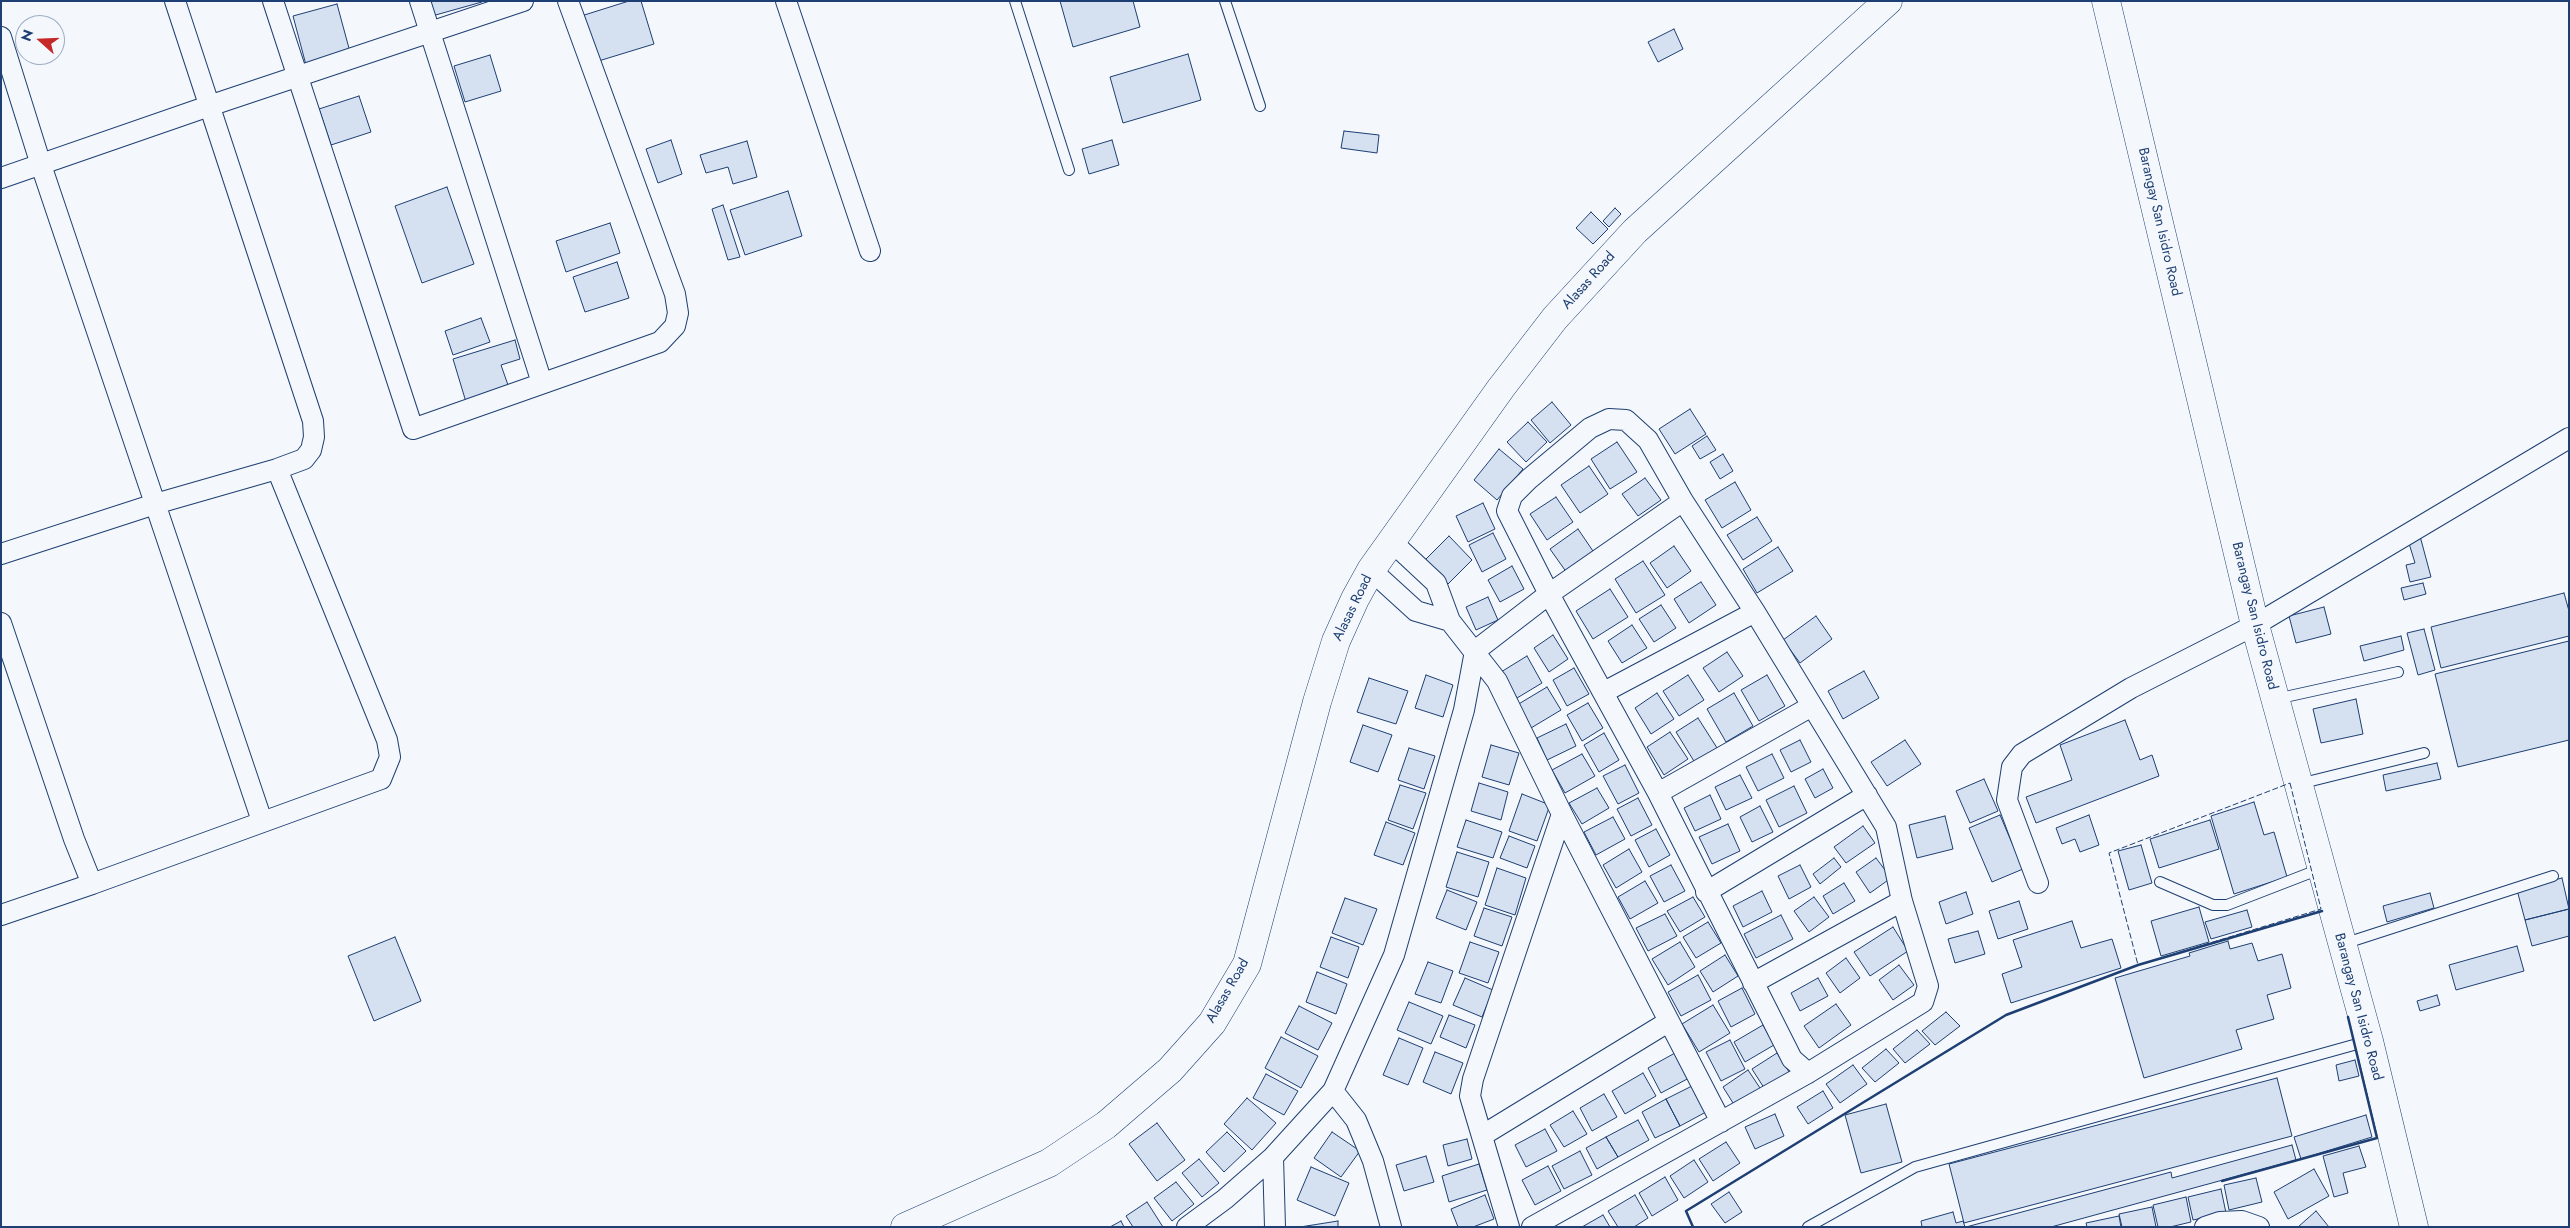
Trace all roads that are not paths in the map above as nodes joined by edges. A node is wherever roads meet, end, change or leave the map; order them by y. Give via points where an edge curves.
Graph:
1 (175, 1) edge
2 (273, 1) edge
3 (420, 1) edge
4 (523, 1) edge
5 (568, 1) edge
6 (786, 1) edge
7 (1015, 1) edge
8 (1225, 1) edge
9 (1888, 1) edge
10 (2106, 1) edge
11 (430, 32) junction
12 (1, 37) edge
13 (298, 77) junction
14 (209, 106) junction
15 (1260, 106) dead end
16 (41, 165) junction
17 (1068, 170) dead end
18 (1, 178) edge
19 (870, 251) dead end
20 (542, 383) junction
21 (2569, 438) edge
22 (276, 469) junction
23 (1683, 501) junction
24 (155, 504) junction
25 (1392, 541) junction
26 (1, 554) edge
27 (1371, 570) junction
28 (1549, 594) junction
29 (1756, 612) junction
30 (1450, 621) junction
31 (1, 623) edge
32 (2254, 625) junction
33 (1475, 651) junction
34 (6, 661) edge
35 (2398, 672) dead end
36 (1604, 692) junction
37 (2275, 700) junction
38 (1812, 706) junction
39 (2424, 753) dead end
40 (2298, 785) junction
41 (1658, 793) junction
42 (1867, 795) junction
43 (1562, 814) junction
44 (262, 821) junction
45 (2321, 868) junction
46 (2553, 876) dead end
47 (2160, 882) dead end
48 (2038, 883) dead end
49 (92, 884) junction
50 (1706, 892) junction
51 (1902, 901) junction
52 (1, 915) edge
53 (2342, 945) junction
54 (1753, 984) junction
55 (1668, 1022) junction
56 (2369, 1041) junction
57 (1808, 1072) junction
58 (1333, 1092) junction
59 (1720, 1122) junction
60 (1483, 1135) junction
61 (1273, 1157) junction
62 (905, 1227) edge
63 (1187, 1227) edge
64 (1275, 1227) edge
65 (1392, 1227) edge
66 (1508, 1227) edge
67 (1532, 1227) edge
68 (1808, 1227) edge
69 (2205, 1227) edge
70 (2259, 1227) edge
71 (2414, 1227) edge

1 - 14 street
2 - 13 street
3 - 11 street
4 - 11 street
5 - 20 street via 675,294 678,313 675,326 660,342
6 - 19 street
7 - 17 lane
8 - 15 lane
9 - 25 street, Alasas Road via 1635,230 1537,341
10 - 32 street, Barangay San Isidro Road
11 - 13 street
11 - 20 street
12 - 16 street
13 - 14 street
13 - 20 street via 412,430
14 - 16 street
14 - 22 street via 313,421 314,437 308,454 304,459
16 - 18 street
16 - 24 street
21 - 32 street
22 - 24 street
22 - 44 street via 386,740 390,757 381,779
23 - 28 street
23 - 28 street via 1648,440 1626,420 1609,419 1590,428 1512,496 1507,511
23 - 29 street
24 - 26 street
24 - 44 street
25 - 27 street, Alasas Road
25 - 30 street via 1436,582
27 - 30 street via 1416,611
27 - 62 street, Alasas Road via 1336,642 1314,711 1247,964 1212,1023 1163,1076 1106,1125 1049,1163
28 - 33 street
28 - 36 street
29 - 36 street
29 - 38 street
30 - 33 street
31 - 34 street
32 - 37 street, Barangay San Isidro Road
32 - 48 street via 2131,688 2022,754 2012,767 2007,800
33 - 43 street via 1497,681
33 - 58 street via 1464,710 1394,955
34 - 49 street
35 - 37 lane
36 - 41 street
37 - 40 street, Barangay San Isidro Road
38 - 41 street
38 - 42 street
39 - 40 lane
40 - 45 street, Barangay San Isidro Road
41 - 50 street
42 - 50 street
42 - 51 street via 1886,827
43 - 55 street
43 - 60 street via 1473,1079 1470,1096
44 - 49 street
45 - 47 lane via 2227,905 2213,905
45 - 53 street, Barangay San Isidro Road
46 - 53 lane
49 - 52 street
50 - 54 street
51 - 54 street
51 - 57 street via 1928,986 1923,1002
53 - 56 street, Barangay San Isidro Road
54 - 57 street via 1792,1058
55 - 59 street
55 - 60 street
56 - 68 lane via 1916,1167
56 - 71 street, Barangay San Isidro Road
57 - 59 street
58 - 61 street
58 - 65 street via 1356,1120 1374,1161
59 - 67 street
60 - 66 street
61 - 63 street
61 - 64 street
69 - 70 street via 2242,1220

